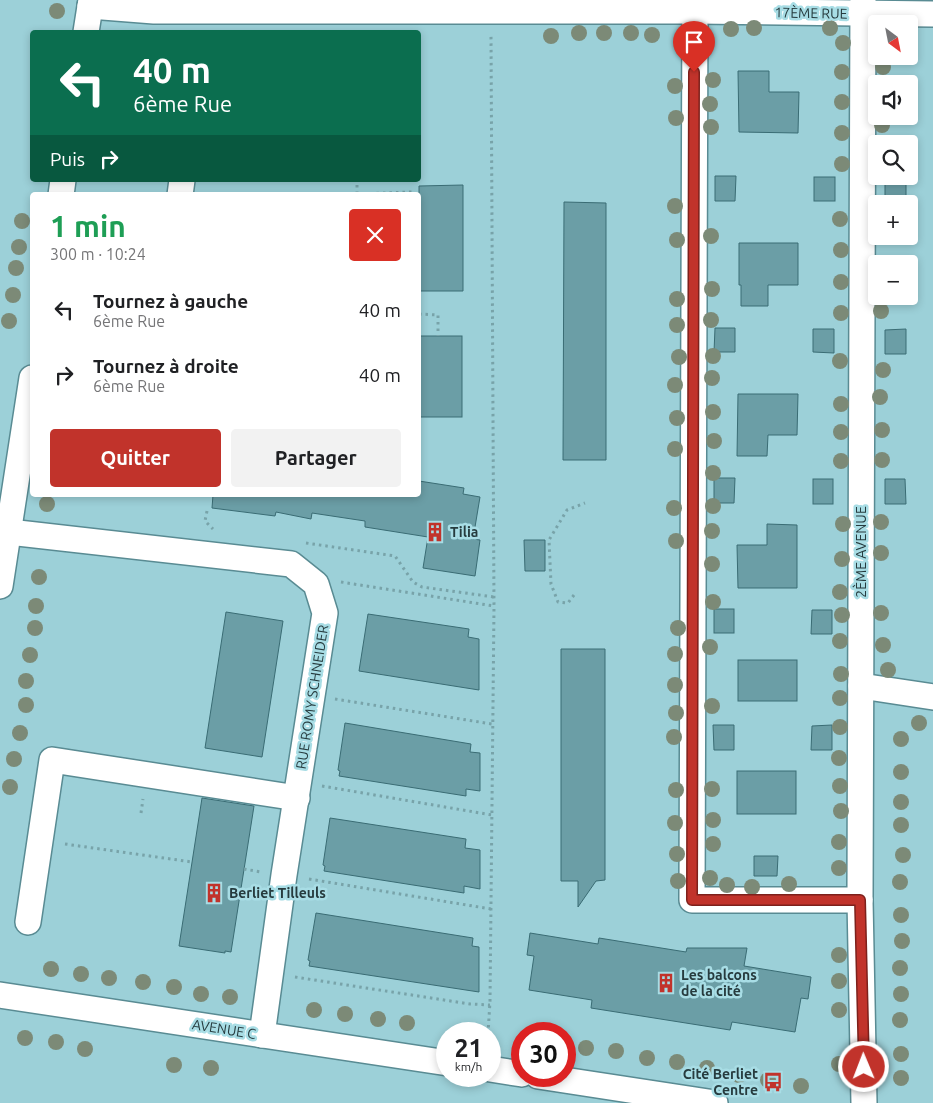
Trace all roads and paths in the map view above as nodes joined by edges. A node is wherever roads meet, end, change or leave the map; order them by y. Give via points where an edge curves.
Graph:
1 (90, 3) edge
2 (549, 6) edge
3 (694, 6) edge
4 (863, 7) edge
5 (490, 12) junction
6 (933, 14) edge
7 (205, 22) edge
8 (86, 30) edge
9 (421, 314) edge
10 (438, 336) dead end
11 (30, 391) edge
12 (585, 503) dead end
13 (207, 511) dead end
14 (223, 530) dead end
15 (9, 532) junction
16 (299, 542) dead end
17 (316, 584) junction
18 (0, 586) edge
19 (574, 595) dead end
20 (494, 597) junction
21 (494, 606) junction
22 (861, 686) junction
23 (312, 695) junction
24 (933, 696) edge
25 (492, 724) junction
26 (298, 790) junction
27 (492, 815) junction
28 (40, 840) junction
29 (192, 862) dead end
30 (244, 869) dead end
31 (284, 875) junction
32 (860, 900) junction
33 (491, 909) junction
34 (28, 922) dead end
35 (271, 973) junction
36 (0, 995) edge
37 (490, 1005) junction
38 (489, 1022) edge
39 (262, 1035) junction
40 (436, 1061) edge
41 (576, 1082) edge
42 (715, 1103) edge
43 (864, 1103) edge

1 - 7 street, 17ÈME RUE via 154,11
1 - 8 street
2 - 3 street, 17ÈME RUE
2 - 5 street, 17ÈME RUE
3 - 4 street, 17ÈME RUE
3 - 32 street via 692,900
4 - 6 street, 17ÈME RUE
4 - 22 street, 2ÈME AVENUE
5 - 7 street, 17ÈME RUE
5 - 20 path
9 - 10 path via 438,314
11 - 15 street
12 - 19 path via 566,510 549,540 551,584 558,602 568,603
13 - 14 path via 205,521 213,529
15 - 17 street via 290,564
15 - 18 street
16 - 20 path via 395,556 413,582 422,587
17 - 21 path via 331,580
17 - 23 street, RUE ROMY SCHNEIDER via 325,613
20 - 21 path
21 - 25 path
22 - 24 street
22 - 32 street, 2ÈME AVENUE
23 - 25 path
23 - 26 street, RUE ROMY SCHNEIDER
25 - 27 path
26 - 27 path
26 - 28 street via 52,760
26 - 31 street, RUE ROMY SCHNEIDER
27 - 33 path
28 - 29 path
28 - 34 street
30 - 31 path
31 - 33 path
31 - 35 street, RUE ROMY SCHNEIDER
32 - 43 street, 2ÈME AVENUE
33 - 37 path
35 - 37 path
35 - 39 street, RUE ROMY SCHNEIDER
36 - 39 street, AVENUE C
37 - 38 path
39 - 40 street, AVENUE C
41 - 42 street

